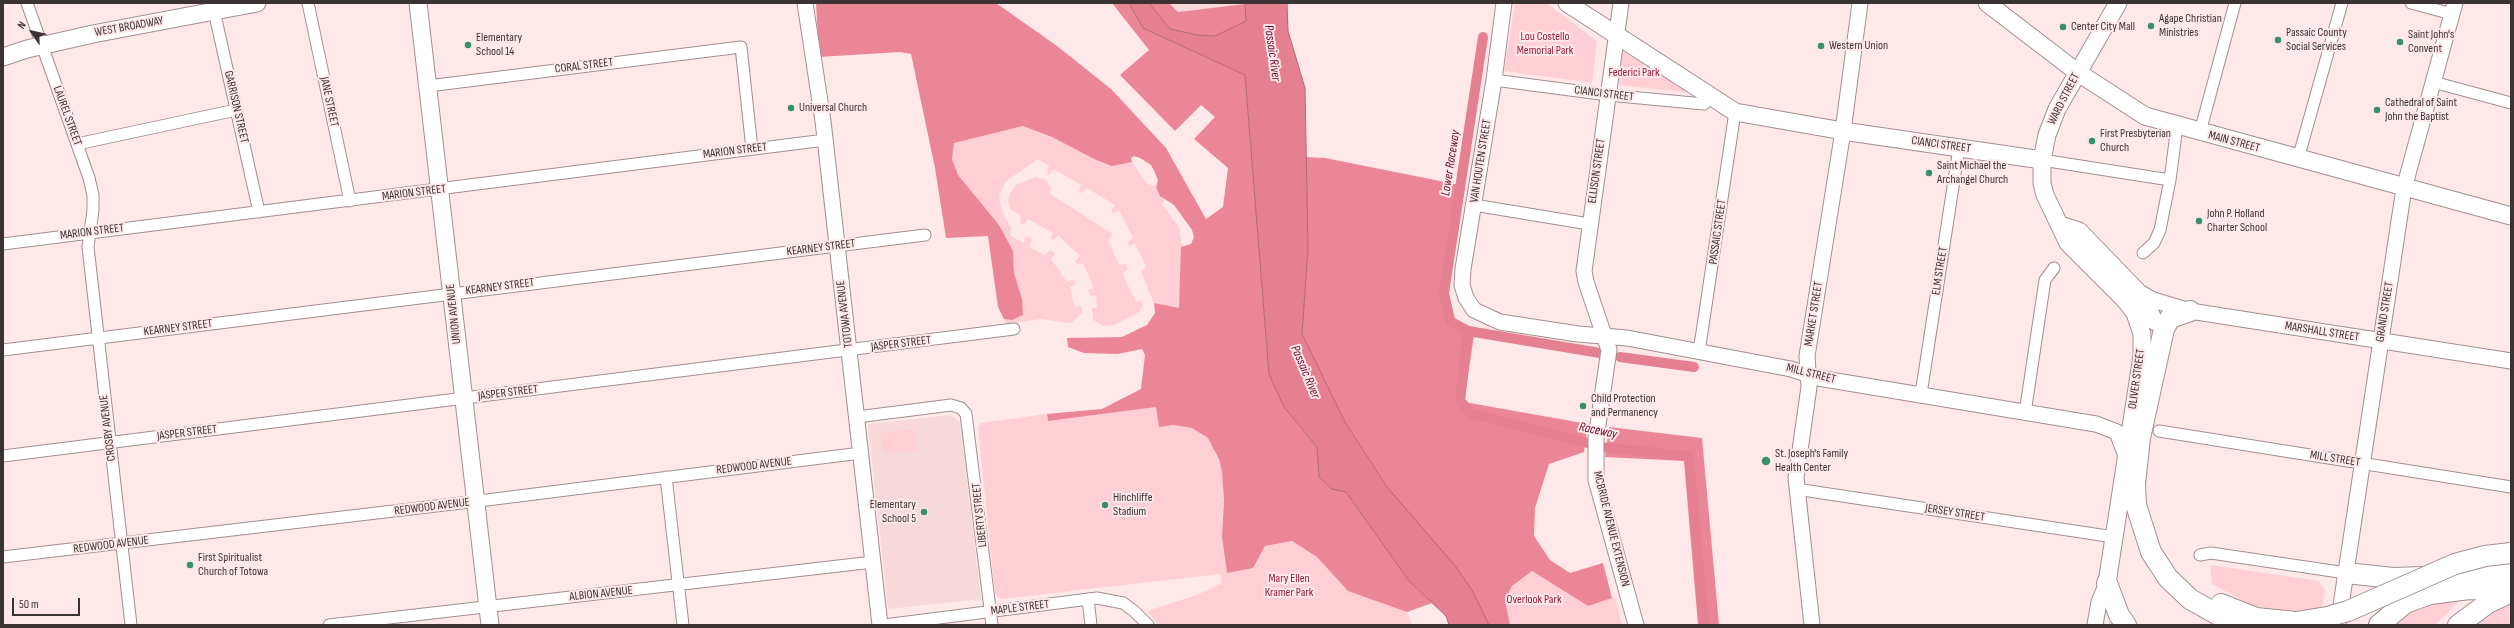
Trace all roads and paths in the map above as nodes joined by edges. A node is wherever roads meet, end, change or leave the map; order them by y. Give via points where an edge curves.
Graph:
1 (27, 3) edge
2 (257, 3) edge
3 (308, 3) edge
4 (418, 3) edge
5 (805, 3) edge
6 (1504, 3) edge
7 (1567, 3) edge
8 (1621, 3) edge
9 (1860, 3) edge
10 (2118, 3) edge
11 (2235, 3) edge
12 (2342, 3) edge
13 (2411, 3) edge
14 (1995, 5) edge
15 (214, 8) edge
16 (2453, 8) edge
17 (1616, 36) junction
18 (42, 45) junction
19 (3, 57) edge
20 (2077, 72) junction
21 (1494, 80) junction
22 (2433, 82) junction
23 (428, 86) junction
24 (1608, 95) junction
25 (1711, 97) junction
26 (2511, 103) edge
27 (236, 110) junction
28 (1735, 112) junction
29 (2177, 126) junction
30 (1843, 131) junction
31 (2200, 132) junction
32 (825, 140) junction
33 (77, 144) junction
34 (1959, 148) junction
35 (752, 149) junction
36 (2298, 159) junction
37 (2042, 160) junction
38 (2170, 180) junction
39 (2404, 188) junction
40 (439, 190) junction
41 (350, 201) junction
42 (1474, 205) junction
43 (259, 212) junction
44 (2511, 216) edge
45 (1589, 224) junction
46 (2060, 225) junction
47 (89, 232) junction
48 (925, 235) dead end
49 (3, 244) edge
50 (837, 246) junction
51 (2143, 252) dead end
52 (2054, 268) dead end
53 (2137, 290) junction
54 (451, 293) junction
55 (2190, 311) junction
56 (1479, 313) joint
57 (2154, 321) joint
58 (1014, 329) dead end
59 (1606, 337) junction
60 (97, 339) junction
61 (2380, 342) junction
62 (3, 350) edge
63 (849, 350) junction
64 (1699, 352) junction
65 (2156, 356) junction
66 (2511, 361) edge
67 (1807, 374) junction
68 (1921, 394) junction
69 (463, 399) junction
70 (2025, 412) junction
71 (857, 417) junction
72 (2159, 431) dead end
73 (2140, 438) junction
74 (109, 443) junction
75 (861, 453) junction
76 (3, 456) edge
77 (2126, 456) junction
78 (2362, 464) junction
79 (666, 478) junction
80 (2511, 487) edge
81 (1796, 489) junction
82 (475, 502) junction
83 (2114, 537) junction
84 (121, 544) junction
85 (2511, 553) edge
86 (2200, 555) dead end
87 (3, 557) edge
88 (873, 562) junction
89 (2346, 574) junction
90 (2511, 574) edge
91 (2107, 583) junction
92 (679, 586) junction
93 (2511, 591) edge
94 (1088, 599) junction
95 (488, 606) junction
96 (991, 612) junction
97 (131, 625) edge
98 (329, 625) edge
99 (490, 625) edge
100 (684, 625) edge
101 (880, 625) edge
102 (884, 625) edge
103 (992, 625) edge
104 (1091, 625) edge
105 (1148, 625) edge
106 (1636, 625) edge
107 (1812, 625) edge
108 (2095, 625) edge
109 (2126, 625) edge
110 (2236, 625) edge
111 (2338, 625) edge
112 (2379, 625) edge
113 (2458, 625) edge

1 - 18 street, LAUREL STREET
2 - 15 main road, WEST BROADWAY
3 - 41 street, JANE STREET
4 - 23 main road, UNION AVENUE
5 - 32 street, TOTOWA AVENUE
6 - 21 street, VAN HOUTEN STREET
7 - 17 main road
8 - 17 street, ELLISON STREET
9 - 30 street, MARKET STREET
10 - 20 main road, WARD STREET
11 - 31 street
12 - 36 street
13 - 16 street
14 - 20 main road, MAIN STREET
15 - 18 main road, WEST BROADWAY
15 - 27 street, GARRISON STREET
16 - 22 street, GRAND STREET
17 - 24 street, ELLISON STREET
17 - 25 main road
18 - 19 main road, WEST BROADWAY
18 - 33 street, LAUREL STREET
20 - 29 main road, MAIN STREET via 2145,116
20 - 37 main road, WARD STREET via 2052,120
21 - 24 street, CIANCI STREET
21 - 42 street, VAN HOUTEN STREET
22 - 26 street
22 - 39 street, GRAND STREET
23 - 35 street, CORAL STREET via 741,47
23 - 40 main road, UNION AVENUE
24 - 25 street, CIANCI STREET via 1704,104
24 - 45 street, ELLISON STREET
25 - 28 main road
27 - 33 street
27 - 43 street, GARRISON STREET
28 - 30 main road, CIANCI STREET
28 - 64 street, PASSAIC STREET
29 - 31 main road, MAIN STREET
29 - 38 street
30 - 34 main road, CIANCI STREET
30 - 67 street, MARKET STREET via 1807,356
31 - 36 main road, MAIN STREET
32 - 35 street, MARION STREET
32 - 50 street, TOTOWA AVENUE
33 - 47 street, LAUREL STREET via 93,195 94,210
34 - 37 main road, CIANCI STREET
34 - 68 street, ELM STREET
35 - 40 street, MARION STREET
36 - 39 main road, MAIN STREET
37 - 38 street, CIANCI STREET
37 - 46 main road, WARD STREET via 2044,189
38 - 51 street via 2158,237
39 - 44 main road, MAIN STREET
39 - 61 street, GRAND STREET
40 - 41 street, MARION STREET
40 - 54 main road, UNION AVENUE
41 - 43 street, MARION STREET
42 - 45 street
42 - 56 street, VAN HOUTEN STREET via 1462,285 1469,306
43 - 47 street, MARION STREET
45 - 59 street, ELLISON STREET via 1584,263 1586,282
46 - 53 main road via 2079,231
46 - 77 main road, OLIVER STREET via 2068,243 2125,300 2135,313 2140,327 2142,349
47 - 49 street, MARION STREET
47 - 60 street, CROSBY AVENUE via 88,247
48 - 50 street, KEARNEY STREET
50 - 54 street, KEARNEY STREET
50 - 63 street, TOTOWA AVENUE
52 - 70 street via 2045,280
53 - 55 street, MARSHALL STREET via 2153,300
53 - 57 main road
54 - 60 street, KEARNEY STREET
54 - 69 main road, UNION AVENUE
55 - 61 street, MARSHALL STREET
55 - 65 highway via 2170,318
56 - 59 street, MILL STREET via 1500,322
57 - 65 highway
58 - 63 street, JASPER STREET
59 - 64 street, MILL STREET via 1627,338
59 - 106 street, MCBRIDE AVENUE EXTENSION via 1609,356 1595,455 1599,491
60 - 62 street, KEARNEY STREET
60 - 74 street, CROSBY AVENUE
61 - 66 street, MARSHALL STREET
61 - 78 street, GRAND STREET
63 - 69 street, JASPER STREET
63 - 71 street, TOTOWA AVENUE
64 - 67 street, MILL STREET
65 - 73 highway
67 - 68 street, MILL STREET via 1818,378
67 - 81 street, MARKET STREET via 1809,387
68 - 70 street, MILL STREET
69 - 74 street, JASPER STREET
69 - 82 main road, UNION AVENUE
70 - 77 street, MILL STREET via 2112,428 2120,435
71 - 75 street, TOTOWA AVENUE
71 - 96 street, LIBERTY STREET via 951,405 961,408 968,418
72 - 78 street, MILL STREET
73 - 85 highway, bridge via 2145,496 2162,546 2177,568 2202,592 2230,609 2269,620 2296,622 2343,613 2455,564 2485,556
73 - 110 highway via 2135,484 2136,505 2151,552 2168,578 2190,600
74 - 76 street, JASPER STREET
74 - 84 street, CROSBY AVENUE
75 - 79 street, REDWOOD AVENUE
75 - 88 street, TOTOWA AVENUE
77 - 83 main road, OLIVER STREET
78 - 80 street, MILL STREET
78 - 89 street, GRAND STREET
79 - 82 street, REDWOOD AVENUE
79 - 92 street
81 - 83 street, JERSEY STREET
81 - 107 street, MARKET STREET
82 - 84 street, REDWOOD AVENUE
82 - 95 main road, UNION AVENUE
83 - 91 main road, OLIVER STREET
84 - 87 street, REDWOOD AVENUE
84 - 97 street, CROSBY AVENUE
86 - 89 street via 2211,553
88 - 92 street, ALBION AVENUE
88 - 101 street, TOTOWA AVENUE
89 - 90 highway via 2400,578
89 - 111 street, GRAND STREET
91 - 108 street, OLIVER STREET via 2099,602
91 - 109 highway via 2119,615
92 - 95 street, ALBION AVENUE
92 - 100 street
93 - 112 highway via 2469,589 2430,594 2396,609
93 - 113 highway via 2488,603
94 - 96 street, MAPLE STREET
94 - 104 street
94 - 105 street, MAPLE STREET via 1107,598 1123,603 1134,610
95 - 98 street, ALBION AVENUE
95 - 99 main road, UNION AVENUE
96 - 102 street, MAPLE STREET
96 - 103 street, LIBERTY STREET

